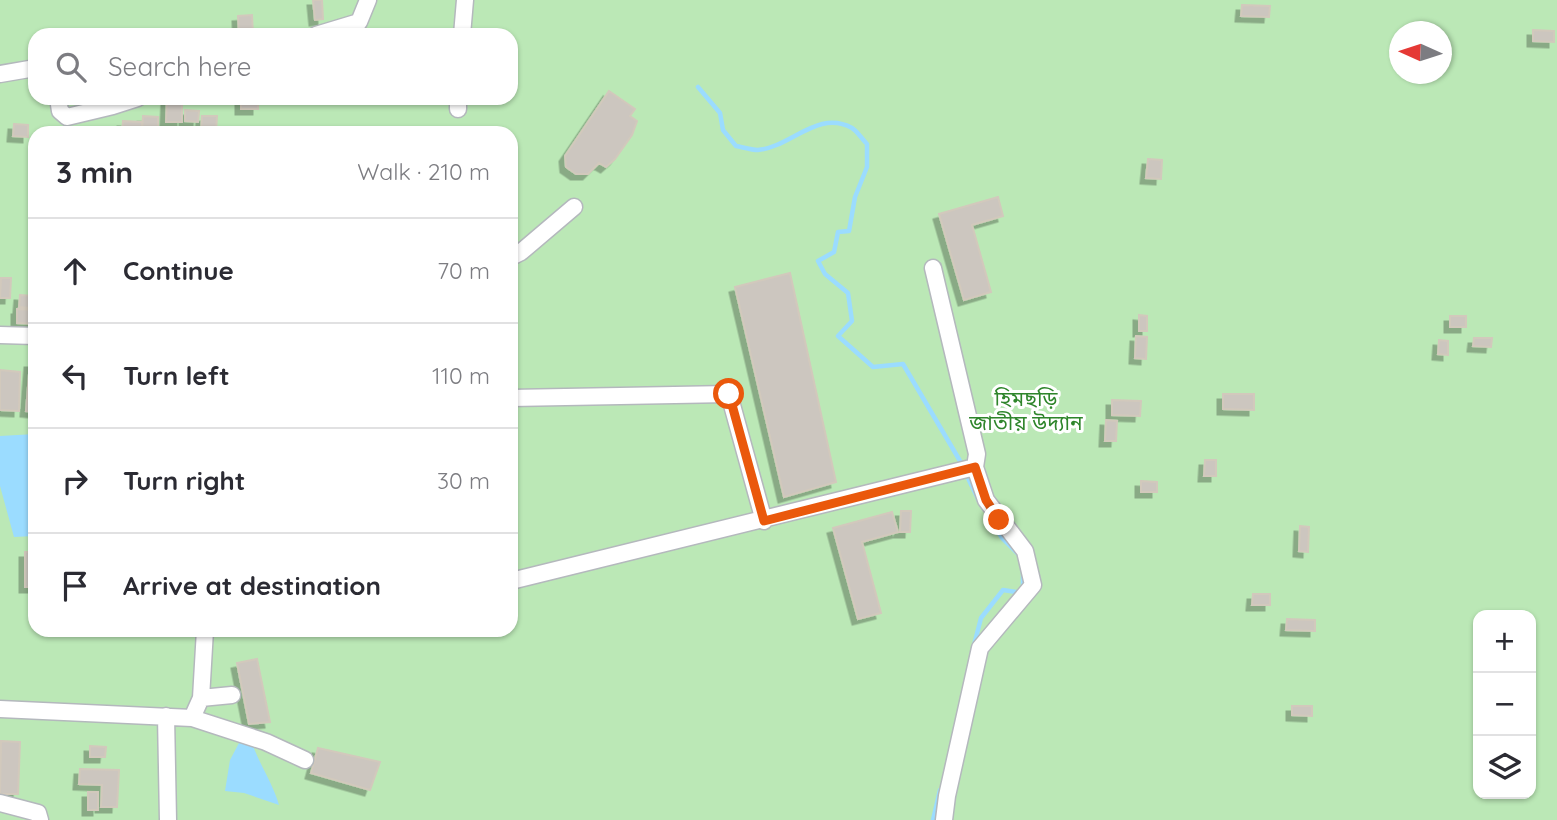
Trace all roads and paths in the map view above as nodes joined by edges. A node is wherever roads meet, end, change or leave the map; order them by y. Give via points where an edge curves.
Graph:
1 (368, 0) edge
2 (465, 0) edge
3 (339, 28) edge
4 (463, 28) edge
5 (28, 69) edge
6 (0, 74) edge
7 (59, 105) edge
8 (116, 105) edge
9 (574, 207) dead end
10 (518, 254) edge
11 (933, 268) dead end
12 (0, 335) edge
13 (28, 336) edge
14 (518, 398) edge
15 (975, 467) junction
16 (764, 521) junction
17 (518, 579) edge
18 (205, 637) edge
19 (232, 695) dead end
20 (201, 698) junction
21 (0, 709) edge
22 (166, 716) junction
23 (192, 718) junction
24 (305, 760) dead end
25 (0, 803) edge
26 (40, 820) edge
27 (168, 820) edge
28 (944, 820) edge

1 - 3 street via 359,22
2 - 4 street
5 - 6 street
7 - 8 street via 67,117
9 - 10 street
11 - 15 street via 977,454
12 - 13 street
14 - 16 street via 729,394
15 - 16 street
15 - 28 street via 986,500 1025,551 1033,585 980,648
16 - 17 street
18 - 20 street
19 - 20 street
20 - 23 street
21 - 22 street
22 - 23 street
22 - 27 street
23 - 24 street
25 - 26 street via 38,813

